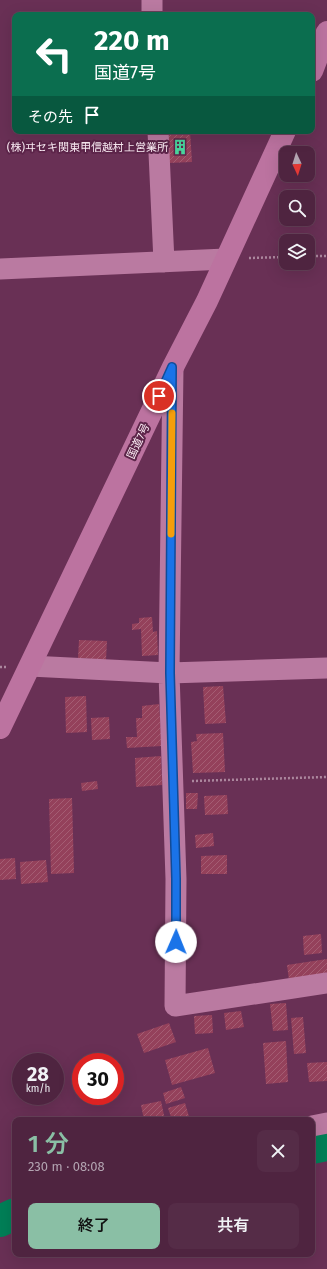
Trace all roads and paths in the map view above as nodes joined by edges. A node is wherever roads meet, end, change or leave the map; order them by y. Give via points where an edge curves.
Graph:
1 (152, 0) edge
2 (152, 12) edge
3 (327, 32) edge
4 (315, 63) edge
5 (158, 134) edge
6 (284, 134) edge
7 (315, 256) edge
8 (327, 256) edge
9 (279, 257) edge
10 (226, 259) junction
11 (164, 262) junction
12 (0, 269) edge
13 (172, 367) junction
14 (30, 666) junction
15 (327, 668) edge
16 (170, 673) junction
17 (0, 728) edge
18 (327, 777) edge
19 (173, 782) junction
20 (327, 983) edge
21 (327, 1123) edge
22 (315, 1125) edge

1 - 2 street
3 - 4 highway
5 - 11 street
6 - 10 highway, 国道7号
7 - 8 path
9 - 10 path
10 - 11 street
10 - 13 highway, 国道7号
11 - 12 street
13 - 14 highway, 国道7号
13 - 16 street
14 - 16 street
14 - 17 highway, 国道7号
15 - 16 street
16 - 19 street
18 - 19 path
19 - 20 street via 176,879 175,1006
21 - 22 street

